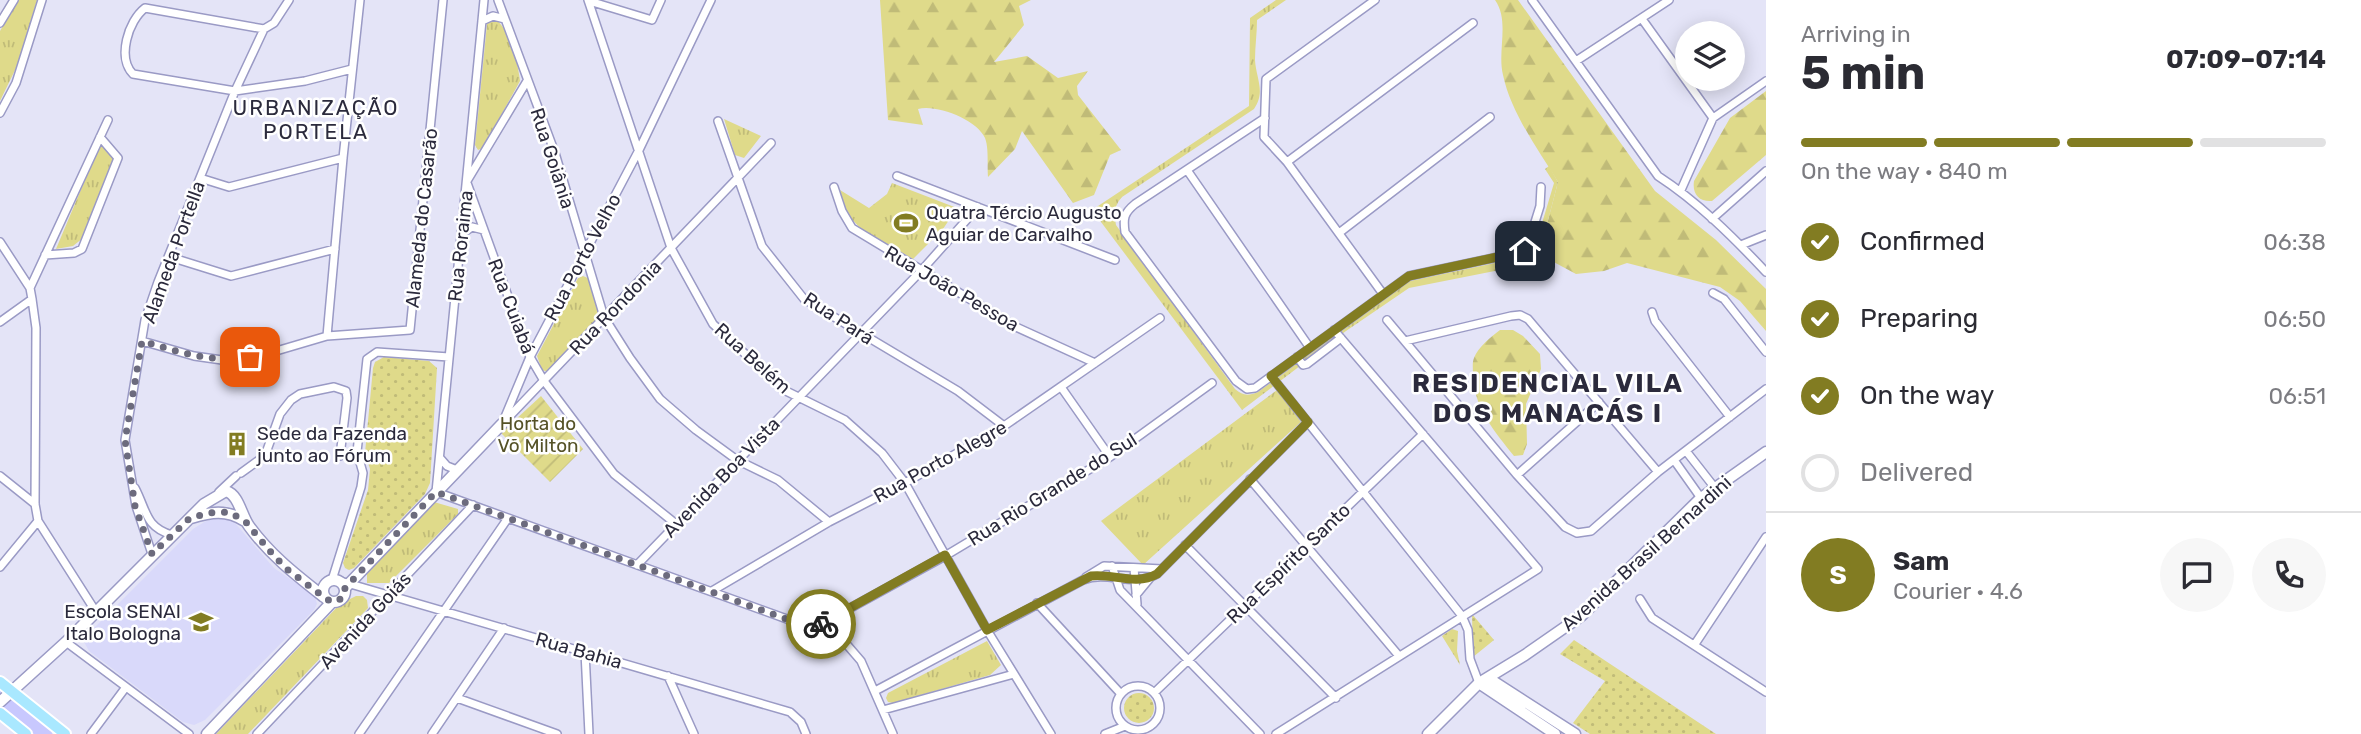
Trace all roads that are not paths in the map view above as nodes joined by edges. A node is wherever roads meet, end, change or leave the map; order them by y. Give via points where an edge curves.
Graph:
1 (13, 0) edge
2 (42, 0) edge
3 (289, 0) edge
4 (360, 0) edge
5 (443, 0) edge
6 (661, 0) edge
7 (711, 0) edge
8 (1375, 0) edge
9 (1532, 0) edge
10 (1668, 0) edge
11 (498, 1) edge
12 (589, 1) edge
13 (484, 2) edge
14 (505, 19) junction
15 (1642, 19) junction
16 (482, 22) junction
17 (0, 23) edge
18 (1473, 23) dead end
19 (264, 29) junction
20 (1576, 61) junction
21 (352, 69) junction
22 (1766, 81) edge
23 (527, 82) junction
24 (235, 91) junction
25 (0, 113) edge
26 (1490, 117) dead end
27 (1265, 118) junction
28 (1713, 118) junction
29 (108, 120) dead end
30 (718, 121) dead end
31 (100, 137) junction
32 (771, 144) dead end
33 (639, 150) junction
34 (342, 158) junction
35 (1287, 162) junction
36 (1187, 170) junction
37 (1766, 170) edge
38 (897, 176) dead end
39 (200, 178) junction
40 (738, 178) junction
41 (466, 181) junction
42 (834, 187) dead end
43 (1541, 187) dead end
44 (1681, 190) junction
45 (978, 207) junction
46 (1712, 219) junction
47 (484, 230) junction
48 (1339, 233) junction
49 (461, 234) junction
50 (1766, 234) edge
51 (0, 242) edge
52 (1741, 245) junction
53 (335, 248) junction
54 (671, 248) junction
55 (584, 254) junction
56 (45, 255) junction
57 (170, 257) junction
58 (1115, 260) dead end
59 (921, 271) junction
60 (1766, 272) edge
61 (30, 288) junction
62 (1713, 293) dead end
63 (1383, 294) junction
64 (32, 299) junction
65 (1652, 312) dead end
66 (604, 317) junction
67 (2, 318) edge
68 (1160, 318) dead end
69 (1387, 320) dead end
70 (1334, 330) junction
71 (859, 333) junction
72 (327, 336) junction
73 (1341, 338) junction
74 (142, 341) junction
75 (1405, 341) junction
76 (1310, 348) junction
77 (1766, 352) edge
78 (449, 357) junction
79 (530, 357) junction
80 (1297, 357) junction
81 (1095, 363) junction
82 (1271, 376) junction
83 (544, 380) junction
84 (1212, 383) dead end
85 (1061, 387) junction
86 (1766, 389) edge
87 (798, 397) junction
88 (1599, 402) junction
89 (1730, 416) junction
90 (1308, 422) junction
91 (502, 424) junction
92 (1004, 426) junction
93 (1423, 434) junction
94 (1686, 451) junction
95 (1766, 452) edge
96 (340, 456) dead end
97 (1110, 457) junction
98 (439, 458) junction
99 (737, 460) junction
100 (1674, 460) junction
101 (457, 470) junction
102 (1658, 472) junction
103 (1517, 475) junction
104 (0, 476) edge
105 (1250, 479) junction
106 (905, 482) junction
107 (133, 484) junction
108 (1715, 488) junction
109 (436, 492) junction
110 (1362, 492) junction
111 (216, 495) junction
112 (1701, 498) junction
113 (237, 502) junction
114 (35, 504) junction
115 (473, 505) junction
116 (225, 512) junction
117 (190, 518) junction
118 (508, 518) junction
119 (38, 521) junction
120 (245, 521) junction
121 (830, 522) junction
122 (676, 524) junction
123 (172, 535) junction
124 (1764, 542) edge
125 (1185, 545) junction
126 (1306, 546) junction
127 (152, 554) junction
128 (945, 555) junction
129 (638, 565) junction
130 (1112, 566) junction
131 (0, 567) edge
132 (1134, 568) junction
133 (1162, 569) junction
134 (1115, 578) junction
135 (1150, 578) junction
136 (1083, 580) junction
137 (1135, 580) junction
138 (305, 582) junction
139 (338, 582) junction
140 (712, 591) junction
141 (390, 595) junction
142 (1136, 595) junction
143 (328, 599) junction
144 (1640, 599) dead end
145 (1037, 603) junction
146 (1137, 605) junction
147 (1244, 605) junction
148 (444, 611) junction
149 (96, 612) junction
150 (1462, 616) junction
151 (504, 628) junction
152 (814, 628) junction
153 (987, 630) junction
154 (66, 642) junction
155 (1695, 644) junction
156 (584, 652) junction
157 (1398, 656) junction
158 (1188, 660) junction
159 (1014, 674) junction
160 (668, 676) junction
161 (1484, 680) junction
162 (0, 682) edge
163 (126, 687) junction
164 (875, 691) junction
165 (1766, 691) edge
166 (1154, 693) junction
167 (1121, 694) junction
168 (7, 696) edge
169 (457, 698) junction
170 (1336, 698) junction
171 (883, 710) junction
172 (0, 713) edge
173 (1125, 726) junction
174 (1152, 730) edge
175 (26, 734) edge
176 (65, 734) edge
177 (91, 734) edge
178 (189, 734) edge
179 (207, 734) edge
180 (257, 734) edge
181 (359, 734) edge
182 (432, 734) edge
183 (556, 734) edge
184 (589, 734) edge
185 (694, 734) edge
186 (806, 734) edge
187 (892, 734) edge
188 (1051, 734) edge
189 (1105, 734) edge
190 (1260, 734) edge
191 (1276, 734) edge
192 (1428, 734) edge
193 (1555, 734) edge
194 (1575, 734) edge

1 - 17 street
2 - 25 street via 16,83
3 - 19 street, Alameda Portella via 278,19
4 - 21 street
5 - 72 street, Alameda do Casarão via 410,330
6 - 12 street via 652,20
7 - 33 street, Rua Porto Velho
8 - 27 street via 1266,79
9 - 20 street
10 - 15 street
11 - 13 street
11 - 14 street, Rua Goiânia
12 - 33 street, Rua Belém
13 - 16 street, Rua Roraima
14 - 16 street via 494,16
14 - 23 street, Rua Goiânia
15 - 20 street
15 - 28 street
16 - 41 street, Rua Roraima
18 - 35 street
19 - 24 street, Alameda Portella
19 - 24 street via 151,8 139,12 132,26 124,54 133,74
20 - 44 street via 1658,176
21 - 24 street
21 - 34 street
22 - 28 street
23 - 41 street
23 - 55 street, Rua Goiânia via 555,153
24 - 39 street, Alameda Portella
26 - 48 street
27 - 35 street via 1264,137
27 - 36 street
28 - 44 street
29 - 31 street
30 - 40 street, Rua Pará
31 - 56 street
31 - 56 street via 118,158 82,249
32 - 40 street, Rua Rondonia
33 - 54 street, Rua Belém
33 - 55 street, Rua Porto Velho
34 - 39 street via 229,187
34 - 53 street
35 - 48 street
36 - 76 street
36 - 82 street via 1127,210 1125,232 1236,381 1247,389 1255,388
37 - 46 street
38 - 45 street
39 - 57 street, Alameda Portella
40 - 54 street, Rua Rondonia
40 - 71 street, Rua Pará via 762,246 804,299
41 - 47 street, Rua Cuiabá
41 - 49 street, Rua Roraima
42 - 59 street, Rua João Pessoa via 852,228
43 - 63 street via 1540,206 1525,251 1409,276
44 - 46 street
45 - 58 street
45 - 59 street, Avenida Boa Vista
46 - 52 street
47 - 49 street via 472,227
47 - 79 street, Rua Cuiabá
48 - 63 street
49 - 78 street, Rua Roraima
50 - 52 street
51 - 61 street
52 - 60 street
53 - 57 street via 231,276
53 - 72 street
54 - 66 street, Rua Rondonia
54 - 87 street, Rua Belém via 713,324 784,390
55 - 66 street, Rua Goiânia
55 - 79 street, Rua Porto Velho
56 - 61 street
57 - 74 street, Alameda Portella via 149,308
59 - 71 street, Avenida Boa Vista
59 - 81 street, Rua João Pessoa via 1016,327
61 - 64 street
62 - 77 street via 1724,299
63 - 70 street
64 - 67 street
64 - 114 street via 36,328
65 - 89 street
66 - 83 street, Rua Rondonia
66 - 99 street, Rua Goiânia via 660,399
68 - 81 street, Rua Porto Alegre
69 - 75 street
70 - 73 street
70 - 76 street
71 - 87 street, Avenida Boa Vista
71 - 92 street, Rua Pará via 958,391
72 - 74 street, Alameda do Casarão via 266,354 222,360
73 - 80 street via 1307,364
73 - 93 street
74 - 107 street, Alameda Portella via 125,440
75 - 88 street via 1520,315
75 - 103 street
76 - 80 street
78 - 98 street, Rua Roraima
78 - 139 street via 377,352 367,359 357,452 363,473
79 - 83 street, Rua Cuiabá
79 - 91 street, Rua Porto Velho
80 - 82 street
81 - 85 street, Rua Porto Alegre
82 - 90 street
83 - 91 street, Rua Rondonia
83 - 122 street, Rua Cuiabá via 614,474
84 - 97 street, Rua Rio Grande do Sul
85 - 92 street, Rua Porto Alegre
85 - 97 street
86 - 89 street
87 - 99 street, Avenida Boa Vista
87 - 106 street, Rua Belém via 845,420 882,453
88 - 102 street
88 - 103 street
89 - 94 street
90 - 105 street
90 - 110 street
91 - 101 street, Rua Rondonia
92 - 106 street, Rua Porto Alegre
93 - 110 street, Rua Espírito Santo
93 - 150 street via 1538,569
94 - 100 street
94 - 108 street
95 - 108 street, Avenida Brasil Bernardini
96 - 111 street via 346,391 334,387 300,394 280,414 260,460
97 - 128 street, Rua Rio Grande do Sul
98 - 101 street
98 - 109 street, Rua Roraima
99 - 121 street, Rua Goiânia via 778,480
99 - 122 street, Avenida Boa Vista
100 - 102 street
100 - 112 street
101 - 109 street, Avenida Goiás
102 - 103 street via 1591,531 1577,533 1565,527
104 - 114 street
105 - 125 street
105 - 126 street
106 - 121 street, Rua Porto Alegre
106 - 128 street, Rua Belém
107 - 123 street, Alameda Portella via 149,523
107 - 127 street, Alameda Portella via 135,506
108 - 112 street, Avenida Brasil Bernardini
109 - 115 street
109 - 139 street, Avenida Goiás via 360,573
110 - 126 street, Rua Espírito Santo
110 - 150 street
111 - 113 street via 226,491
111 - 116 street via 215,505
111 - 117 street
112 - 161 street, Avenida Brasil Bernardini via 1581,615
113 - 116 street
113 - 120 street
114 - 119 street
115 - 118 street
115 - 141 street, Avenida Goiás
116 - 117 street
116 - 120 street
117 - 123 street
118 - 129 street
118 - 148 street
119 - 131 street
119 - 149 street
120 - 138 street via 274,556
121 - 140 street, Rua Porto Alegre
122 - 129 street, Avenida Boa Vista
123 - 127 street
124 - 155 street
125 - 133 street
125 - 147 street
126 - 147 street, Rua Espírito Santo
126 - 157 street
127 - 149 street
128 - 152 street, Rua Rio Grande do Sul
128 - 153 street, Rua Belém
129 - 140 street
130 - 132 street
130 - 134 street
130 - 136 street via 1096,569
132 - 133 street
132 - 137 street
133 - 135 street
134 - 136 street via 1099,575
134 - 137 street
134 - 146 street via 1120,590
135 - 137 street
135 - 142 street
136 - 145 street
137 - 142 street
138 - 139 street
138 - 143 street
139 - 141 street, Rua Bahia
139 - 143 street via 323,589
139 - 143 street, Avenida Goiás via 343,597
140 - 152 street
141 - 148 street, Rua Bahia
141 - 180 street, Avenida Goiás
142 - 146 street
143 - 179 street, Avenida Goiás
144 - 155 street via 1652,618
145 - 153 street
145 - 167 street
146 - 158 street
147 - 158 street, Rua Espírito Santo
147 - 170 street
148 - 151 street, Rua Bahia
148 - 181 street
149 - 154 street
150 - 157 street
150 - 161 street via 1470,659
151 - 156 street, Rua Bahia
151 - 169 street
152 - 164 street via 842,639 861,661
153 - 159 street, Rua Belém
153 - 164 street
154 - 163 street
154 - 168 street
155 - 165 street
156 - 160 street, Rua Bahia
156 - 184 street
157 - 170 street
158 - 166 street, Rua Espírito Santo
158 - 190 street
159 - 171 street
159 - 188 street, Rua Belém
160 - 185 street
160 - 186 street, Rua Bahia via 790,712
161 - 192 street, Avenida Brasil Bernardini
161 - 193 street
161 - 194 street
162 - 168 main road
163 - 177 street
163 - 178 street
164 - 171 street
166 - 167 street via 1139,687
166 - 174 street via 1160,711
167 - 173 street via 1116,711
168 - 176 main road
169 - 182 street
169 - 183 street
170 - 191 street
171 - 187 street
172 - 175 main road
173 - 174 street
173 - 189 street

